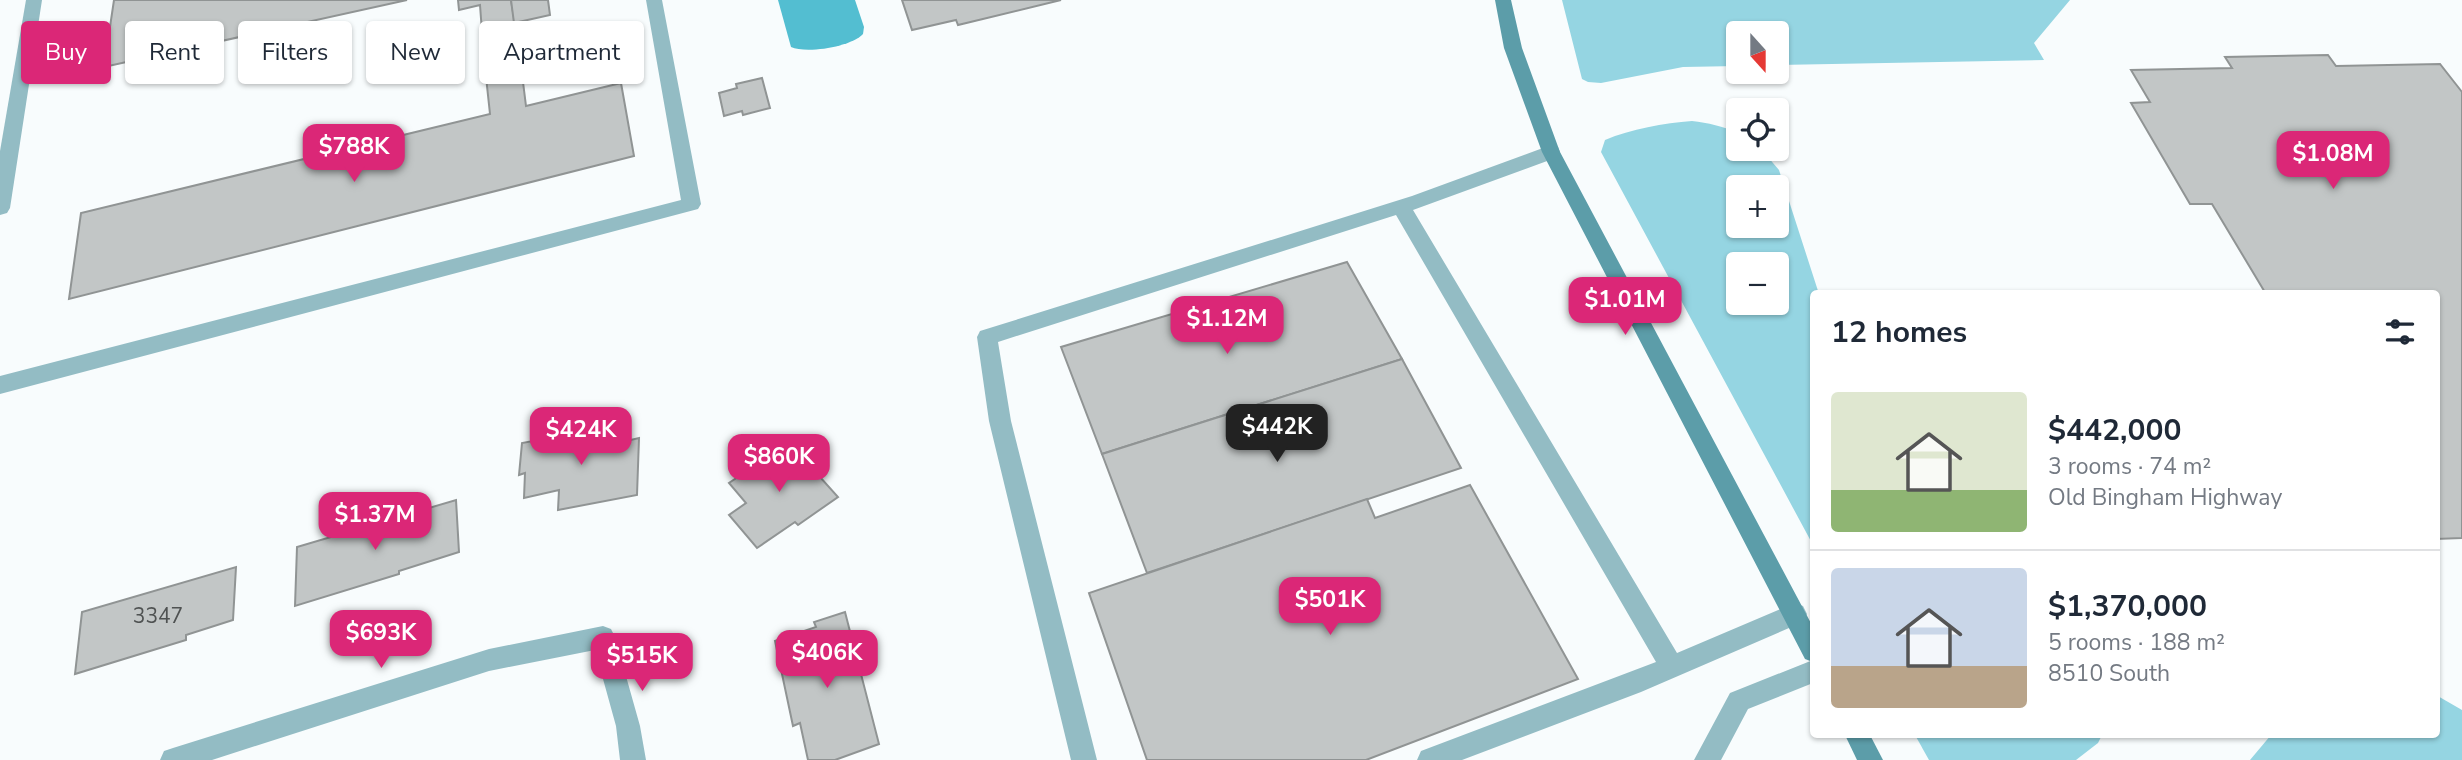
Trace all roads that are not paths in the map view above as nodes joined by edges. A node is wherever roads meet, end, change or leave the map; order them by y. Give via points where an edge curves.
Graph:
1 (34, 0) edge
2 (654, 0) edge
3 (1503, 0) edge
4 (1551, 152) junction
5 (1401, 207) junction
6 (0, 208) edge
7 (0, 385) edge
8 (1795, 614) junction
9 (1810, 645) edge
10 (1672, 667) junction
11 (1810, 672) edge
12 (1859, 738) edge
13 (173, 760) edge
14 (633, 760) edge
15 (1084, 760) edge
16 (1430, 760) edge
17 (1707, 760) edge
18 (1870, 760) edge

1 - 6 street
2 - 7 street via 691,204
3 - 4 street via 1513,48
4 - 5 street
4 - 8 street
5 - 10 street
5 - 15 street via 987,337 1000,421
8 - 9 street
8 - 10 street
10 - 16 street
11 - 17 street via 1739,701
12 - 18 street
13 - 14 street via 489,660 603,637

